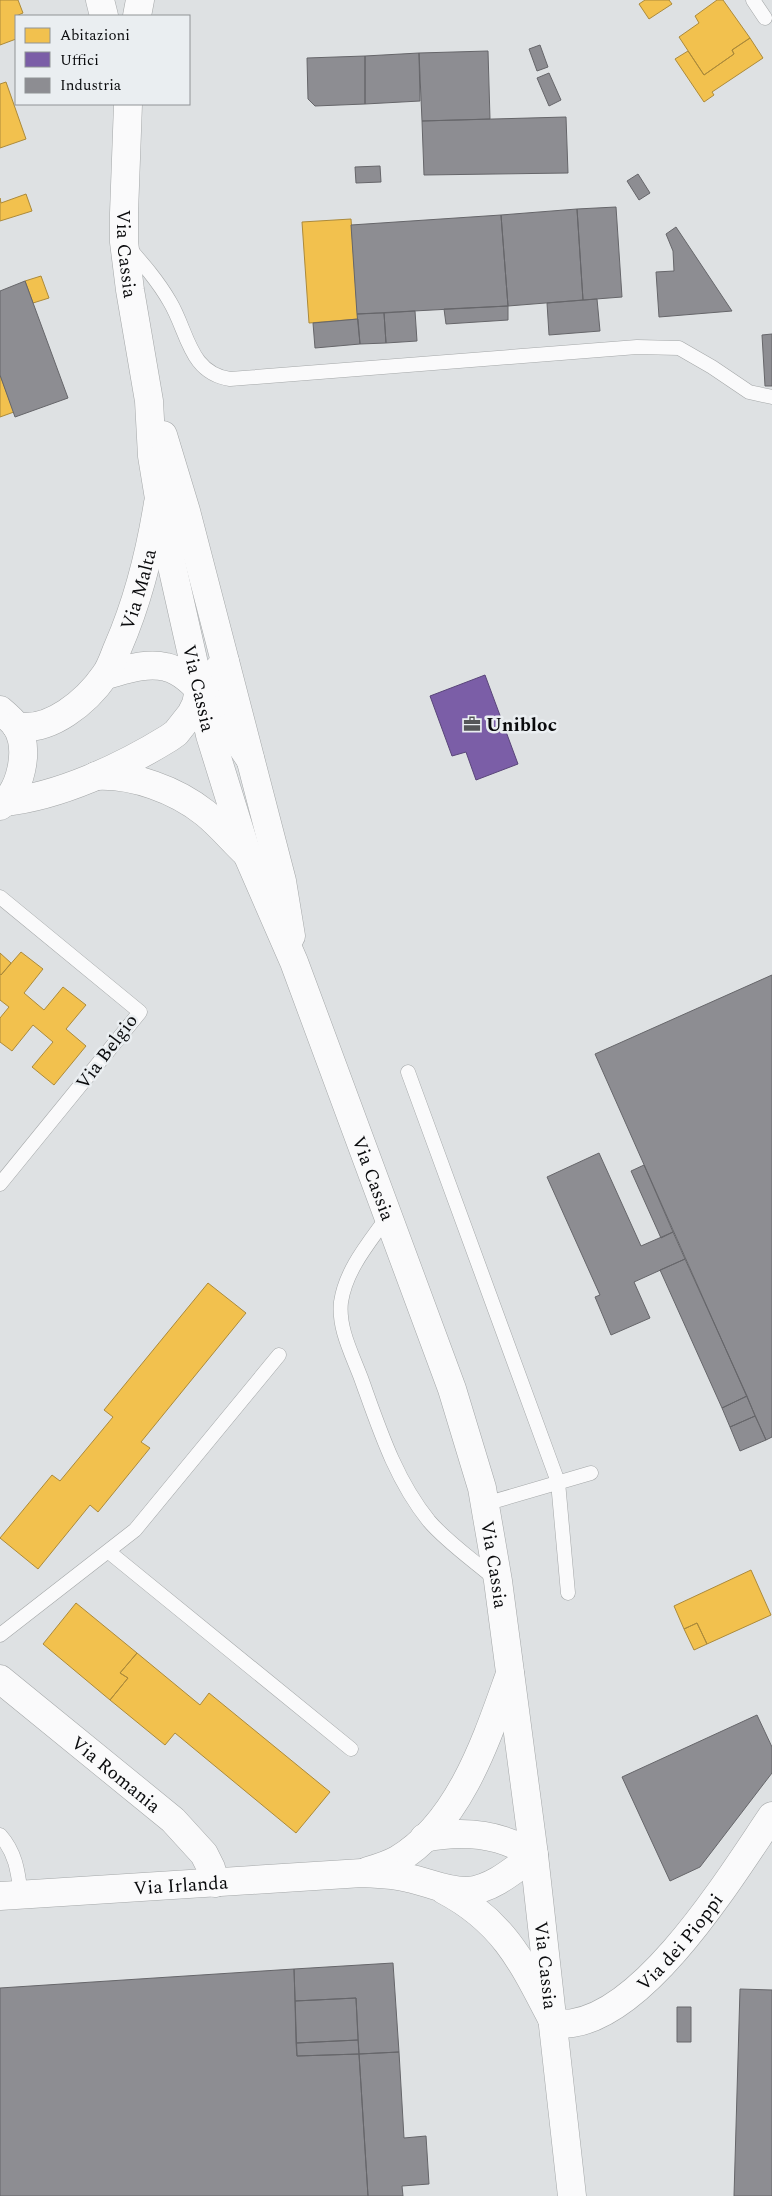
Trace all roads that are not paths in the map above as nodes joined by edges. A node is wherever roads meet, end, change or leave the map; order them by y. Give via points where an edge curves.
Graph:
1 (100, 0) edge
2 (140, 0) edge
3 (753, 0) edge
4 (104, 15) edge
5 (137, 15) edge
6 (765, 18) dead end
7 (128, 105) edge
8 (124, 242) junction
9 (772, 397) edge
10 (149, 402) junction
11 (158, 499) junction
12 (224, 662) junction
13 (106, 675) junction
14 (199, 690) junction
15 (8, 718) edge
16 (250, 759) junction
17 (94, 776) junction
18 (3, 804) edge
19 (247, 854) junction
20 (0, 897) edge
21 (294, 962) junction
22 (408, 1072) dead end
23 (0, 1184) edge
24 (388, 1216) junction
25 (278, 1355) dead end
26 (591, 1473) dead end
27 (558, 1482) junction
28 (485, 1504) junction
29 (109, 1552) junction
30 (498, 1581) junction
31 (568, 1593) dead end
32 (0, 1635) edge
33 (510, 1674) junction
34 (0, 1679) edge
35 (351, 1748) dead end
36 (772, 1816) edge
37 (0, 1835) edge
38 (424, 1838) junction
39 (534, 1855) junction
40 (362, 1873) junction
41 (215, 1883) junction
42 (440, 1887) junction
43 (11, 1895) edge
44 (554, 2023) junction
45 (572, 2196) edge

1 - 4 main road
2 - 5 main road
3 - 6 lane
7 - 8 main road, Via Cassia
8 - 9 lane via 157,281 200,364 219,377 637,347 679,348 749,392
8 - 10 main road, Via Cassia
10 - 11 main road, Via Cassia
10 - 12 main road, Via Cassia via 169,453
11 - 13 main road, Via Malta via 147,564
11 - 14 main road, Via Cassia
12 - 14 main road, Via Malta
12 - 16 main road, Via Cassia
13 - 14 main road via 146,666 165,667 181,674
13 - 15 main road, Via Malta via 59,718 31,728
14 - 16 main road via 216,708
14 - 17 main road, Via Malta via 191,714 176,733
14 - 19 main road, Via Cassia
15 - 18 main road, Via Malta via 23,749 21,768 12,793
16 - 21 main road, Via Cassia via 282,881
17 - 18 main road, Via Malta via 26,800
17 - 19 main road, Via Malta via 133,780 177,797 205,814
19 - 21 main road, Via Cassia
20 - 23 lane, Via Belgio via 140,1012
21 - 24 main road, Via Cassia
22 - 27 lane
24 - 28 main road, Via Cassia via 463,1422
24 - 30 lane via 356,1260 344,1287 340,1312 345,1337 388,1451 411,1494 430,1522
25 - 29 lane via 136,1530
26 - 27 lane
27 - 28 lane
27 - 31 lane
28 - 30 main road, Via Cassia
29 - 32 lane
29 - 35 lane
30 - 33 main road, Via Cassia
33 - 38 main road, Via Irlanda via 465,1784
33 - 39 main road, Via Cassia
34 - 41 main road, Via Romania via 183,1830 208,1861
36 - 44 main road, Via dei Pioppi via 708,1908 644,1982 621,2001 590,2017 573,2023
37 - 43 lane via 15,1860
38 - 39 main road, Via Irlanda via 450,1833 480,1835 507,1840
38 - 40 main road, Via Irlanda via 396,1860
39 - 42 main road, Via Irlanda via 509,1874 477,1889
39 - 44 main road, Via Cassia
40 - 41 main road, Via Irlanda
40 - 42 main road, Via Irlanda via 405,1877
41 - 43 main road, Via Irlanda
42 - 44 main road, Via Irlanda via 473,1906 506,1938
44 - 45 main road, Via Cassia

